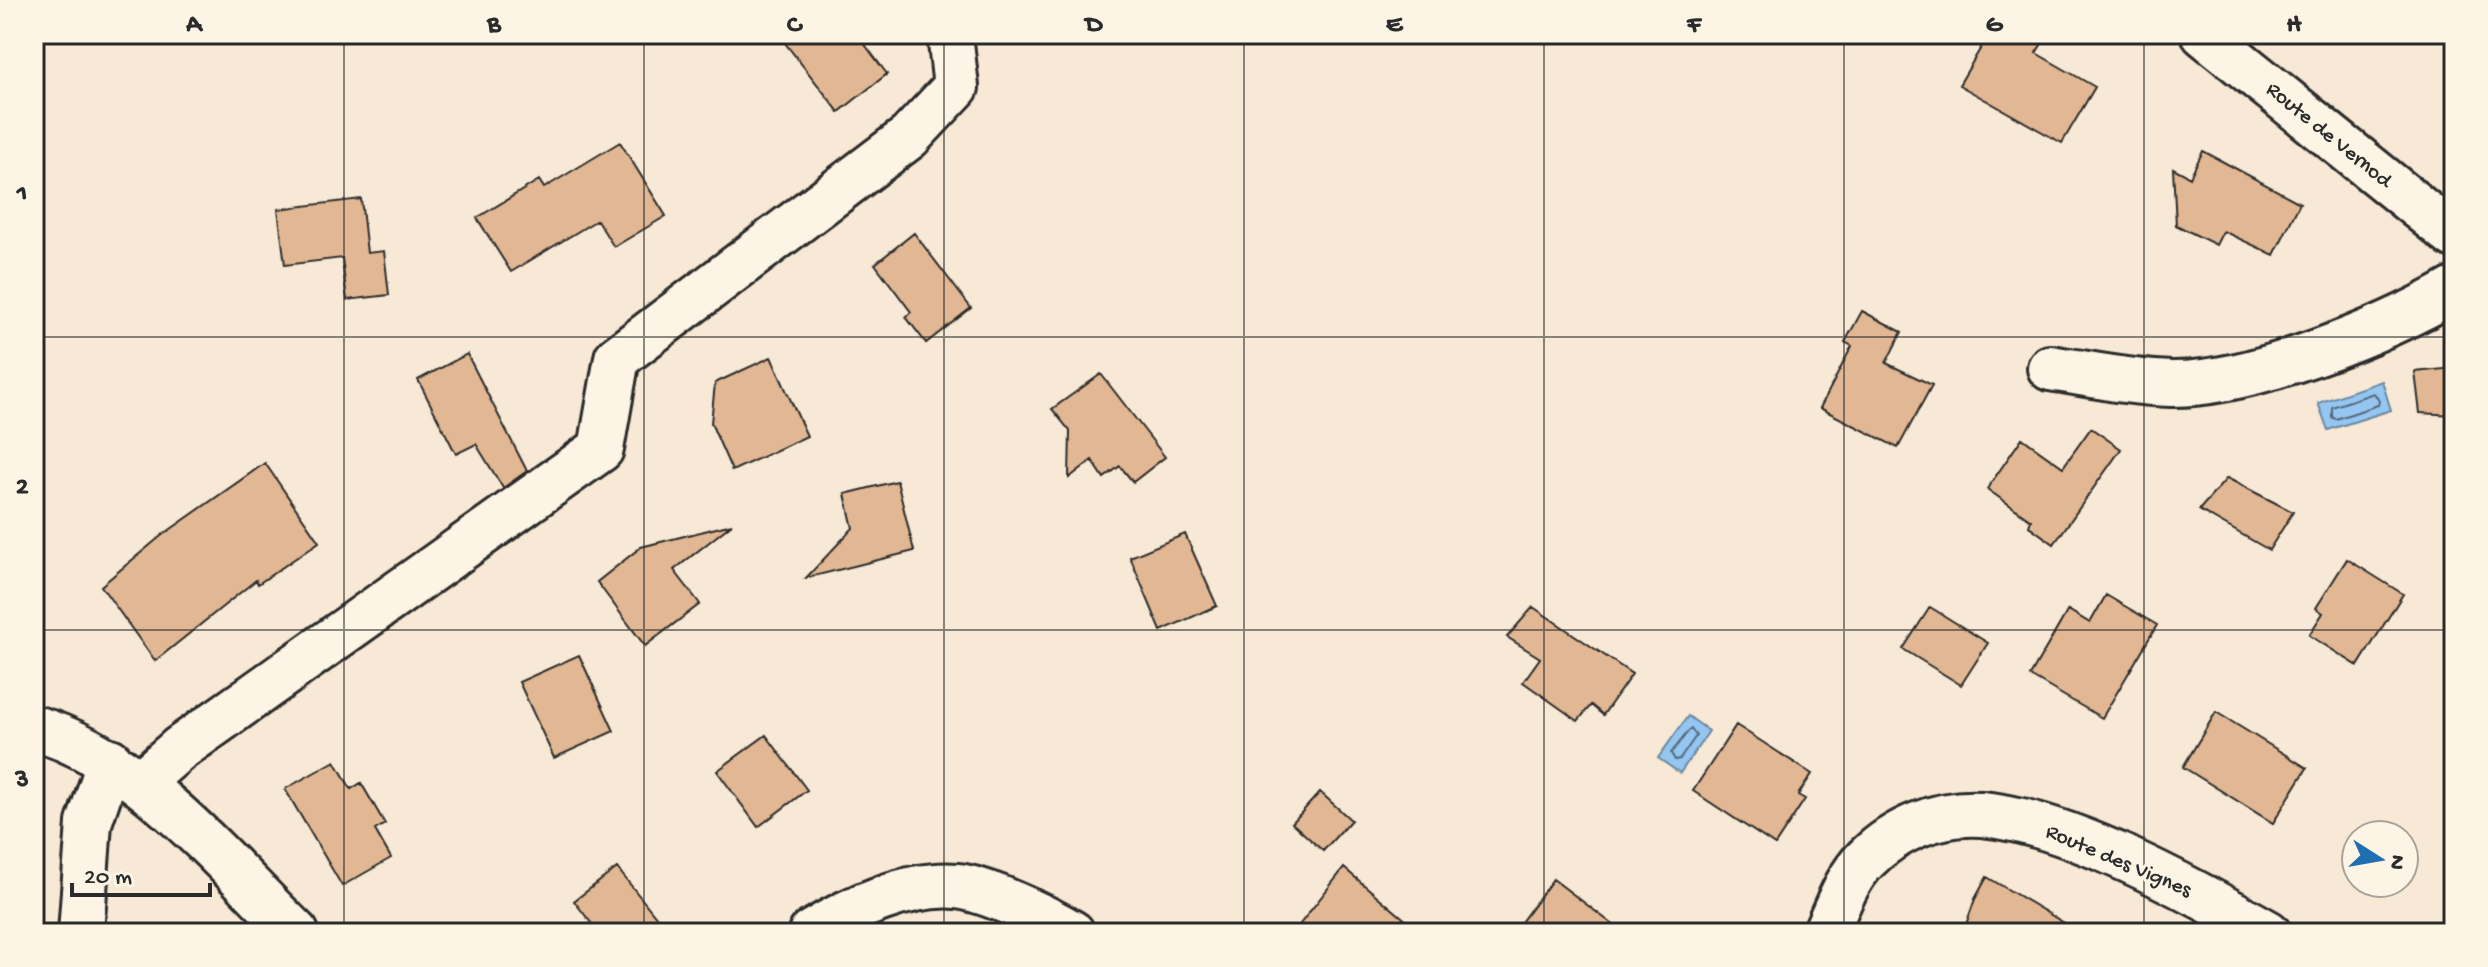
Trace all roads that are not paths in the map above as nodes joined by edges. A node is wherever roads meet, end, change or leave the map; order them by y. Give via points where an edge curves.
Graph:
1 (950, 34) edge
2 (2204, 34) edge
3 (2454, 236) edge
4 (2454, 290) edge
5 (2050, 368) dead end
6 (34, 728) edge
7 (125, 772) junction
8 (81, 933) edge
9 (296, 933) edge
10 (811, 933) edge
11 (1072, 933) edge
12 (1825, 933) edge
13 (2268, 933) edge

1 - 7 street via 956,87 909,137 617,358 601,449 179,749
2 - 3 street, Route de Vernod
4 - 5 street via 2400,318 2254,374 2173,384
6 - 7 street via 86,747
7 - 8 street via 89,823
7 - 9 street
10 - 11 street via 866,904 958,886 1047,918
12 - 13 street, Route des Vignes via 1849,881 1882,845 1925,821 1982,814 2084,842

